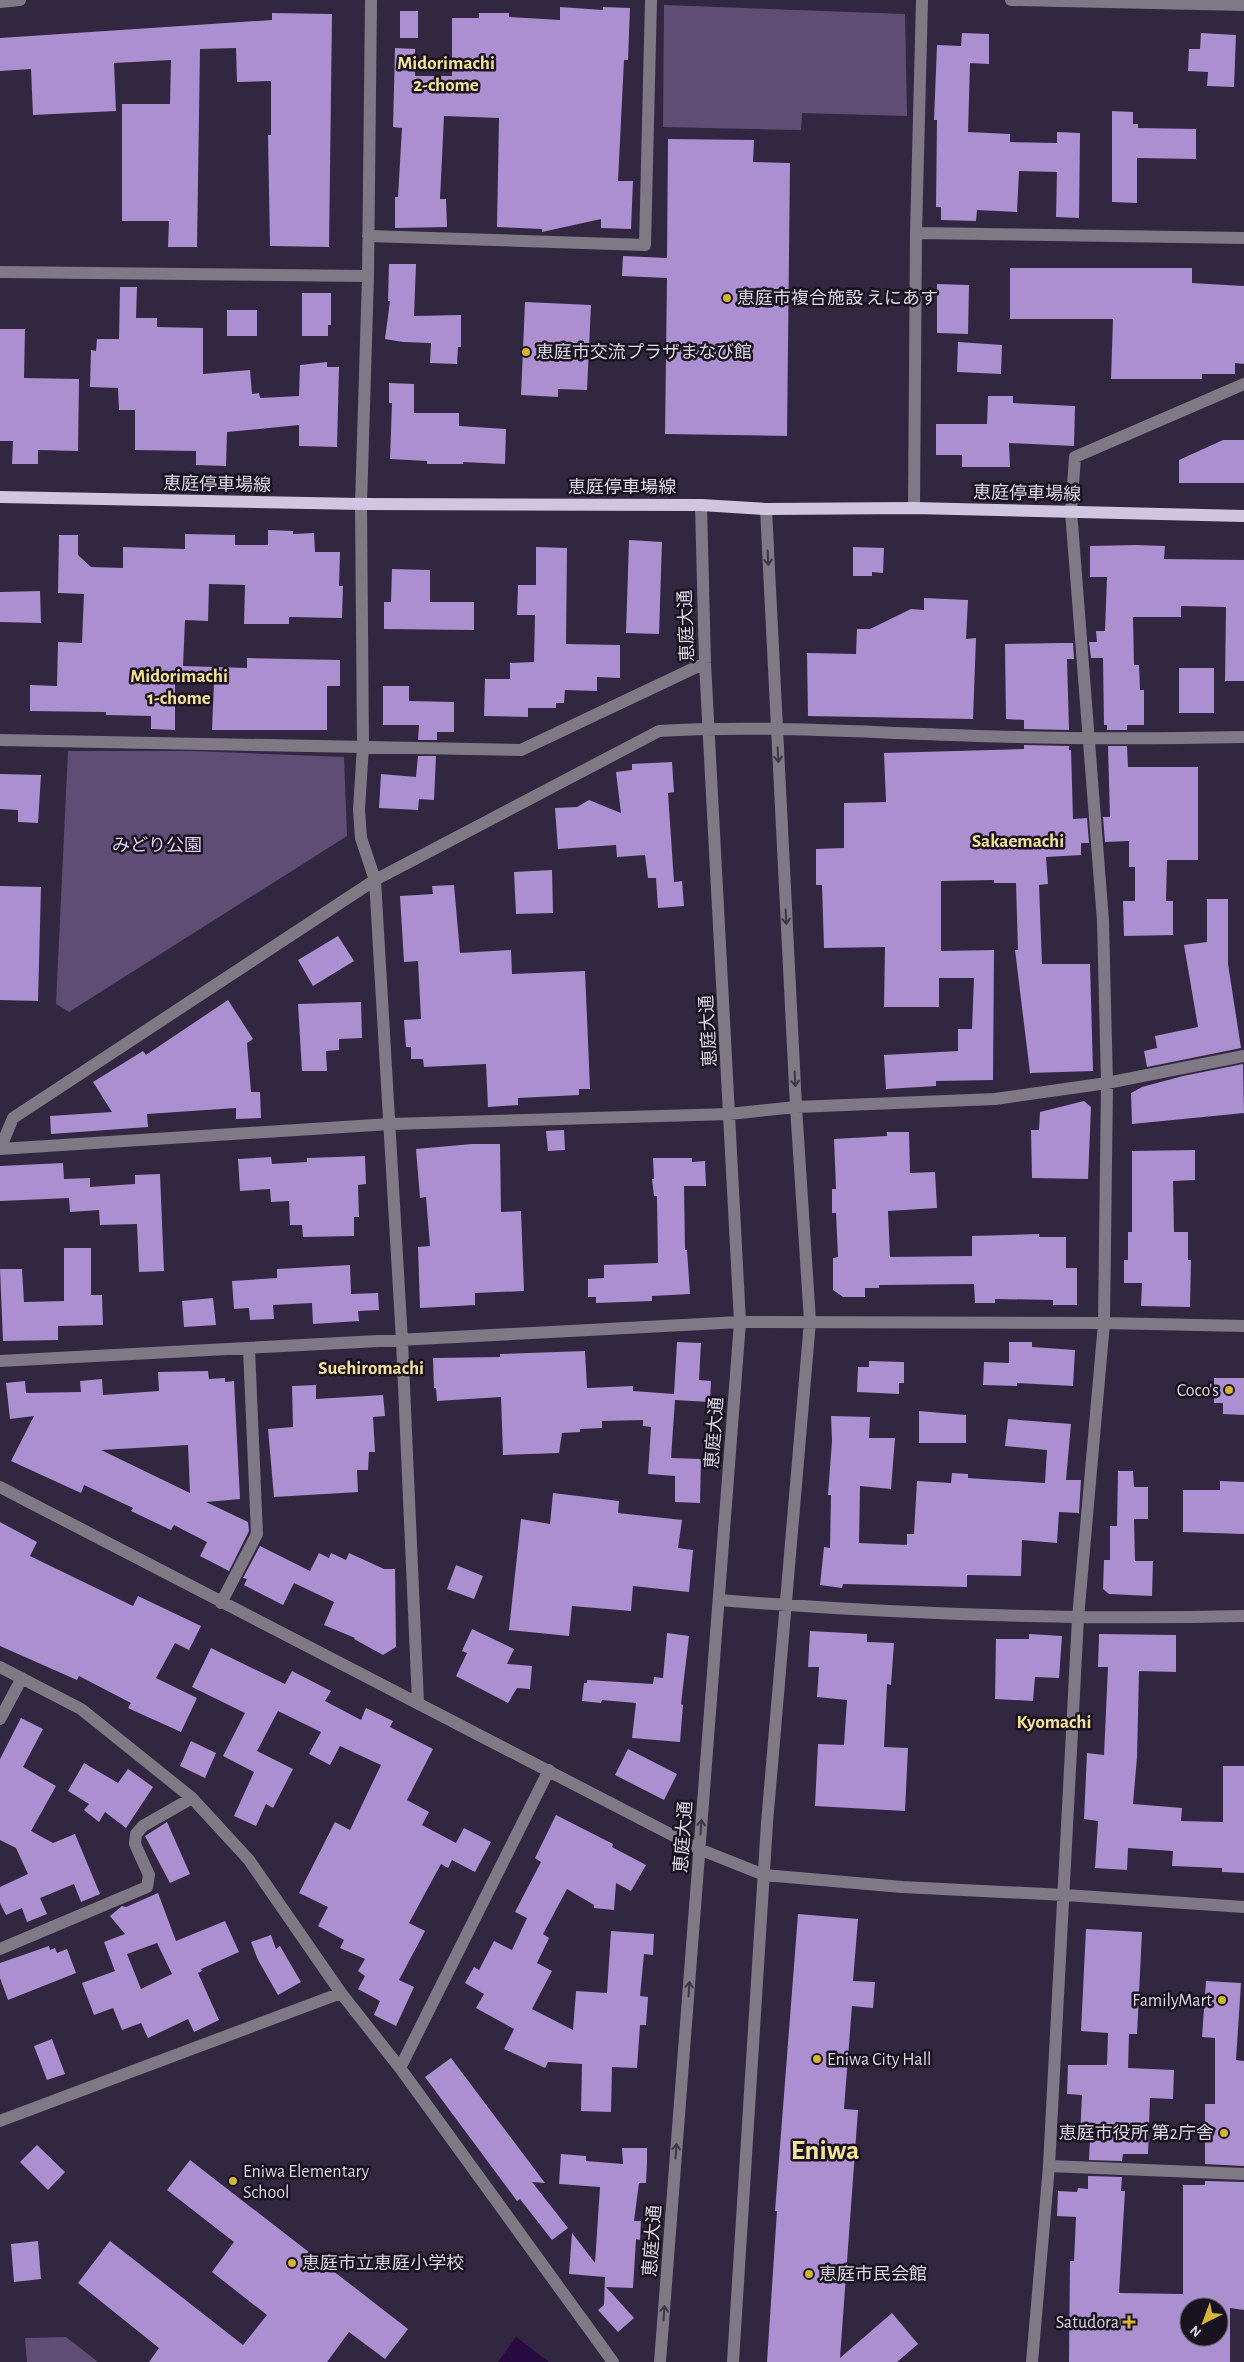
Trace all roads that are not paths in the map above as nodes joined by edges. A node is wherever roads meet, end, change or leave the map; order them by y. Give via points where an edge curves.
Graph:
1 (20, 0) edge
2 (371, 0) edge
3 (651, 0) edge
4 (922, 0) edge
5 (1011, 0) edge
6 (0, 2) edge
7 (1244, 5) edge
8 (916, 233) junction
9 (368, 236) junction
10 (1244, 238) edge
11 (0, 272) edge
12 (368, 276) junction
13 (1244, 384) edge
14 (0, 497) edge
15 (361, 504) junction
16 (701, 505) junction
17 (914, 508) junction
18 (766, 509) junction
19 (1071, 511) junction
20 (1244, 516) edge
21 (705, 663) junction
22 (709, 728) junction
23 (776, 728) junction
24 (1244, 737) edge
25 (0, 740) edge
26 (1089, 740) junction
27 (363, 746) junction
28 (375, 880) junction
29 (1244, 1056) edge
30 (1106, 1083) junction
31 (796, 1107) junction
32 (730, 1114) junction
33 (390, 1124) junction
34 (0, 1149) edge
35 (810, 1321) junction
36 (740, 1322) junction
37 (1104, 1323) junction
38 (1244, 1326) edge
39 (402, 1341) junction
40 (249, 1349) junction
41 (0, 1362) edge
42 (0, 1487) edge
43 (719, 1600) junction
44 (221, 1603) junction
45 (786, 1605) junction
46 (1244, 1616) edge
47 (1078, 1618) junction
48 (0, 1667) edge
49 (22, 1678) junction
50 (418, 1702) junction
51 (0, 1719) edge
52 (549, 1770) junction
53 (192, 1798) junction
54 (700, 1849) junction
55 (764, 1875) junction
56 (1064, 1895) junction
57 (1244, 1907) edge
58 (0, 1949) edge
59 (341, 1993) junction
60 (400, 2068) junction
61 (0, 2121) edge
62 (1049, 2166) junction
63 (1244, 2174) edge
64 (613, 2362) edge
65 (660, 2362) edge
66 (733, 2362) edge
67 (1032, 2362) edge

1 - 6 street
2 - 9 street
3 - 9 street via 646,245
4 - 8 street
5 - 7 street
8 - 10 street
8 - 17 street
9 - 12 street
11 - 12 street
12 - 15 street
13 - 19 street via 1075,458
14 - 15 main road, 恵庭停車場線
15 - 16 main road, 恵庭停車場線
15 - 27 street
16 - 18 main road, 恵庭停車場線
16 - 21 street, 恵庭大通
17 - 18 main road, 恵庭停車場線
17 - 19 main road, 恵庭停車場線
18 -> 23 street
19 - 20 main road, 恵庭停車場線
19 - 26 street
21 - 22 street, 恵庭大通
21 - 27 street via 521,750
22 - 23 street
22 - 28 street via 659,731
22 - 32 street, 恵庭大通
23 - 26 street
23 -> 31 street
24 - 26 street
25 - 27 street
26 - 30 street via 1103,920
27 - 28 street via 359,810 361,838
28 - 33 street
28 - 34 street via 12,1118
29 - 30 street
30 - 31 street via 995,1099
30 - 37 street
31 - 32 street
31 - 35 street
32 - 33 street
32 - 36 street, 恵庭大通
33 - 34 street
33 - 39 street
35 - 36 street
35 - 37 street
35 - 45 street
36 - 39 street
36 - 43 street, 恵庭大通
37 - 38 street
37 - 47 street
39 - 40 street
39 - 50 street
40 - 41 street
40 - 44 street via 257,1534
42 - 44 street
43 - 45 street
54 -> 43 street, 恵庭大通
44 - 50 street
45 - 47 street
45 - 55 street
46 - 47 street
47 - 56 street
48 - 49 street
49 - 51 street
49 - 53 street via 81,1709
50 - 52 street
52 - 54 street
52 - 60 street
53 - 58 street via 143,1826 136,1834 135,1844 149,1875 148,1887
53 - 59 street via 249,1860
54 - 55 street
65 -> 54 street, 恵庭大通
55 - 56 street via 902,1887
55 - 66 street
56 - 57 street
56 - 62 street
59 - 60 street
59 - 61 street
60 - 64 street
62 - 63 street
62 - 67 street

